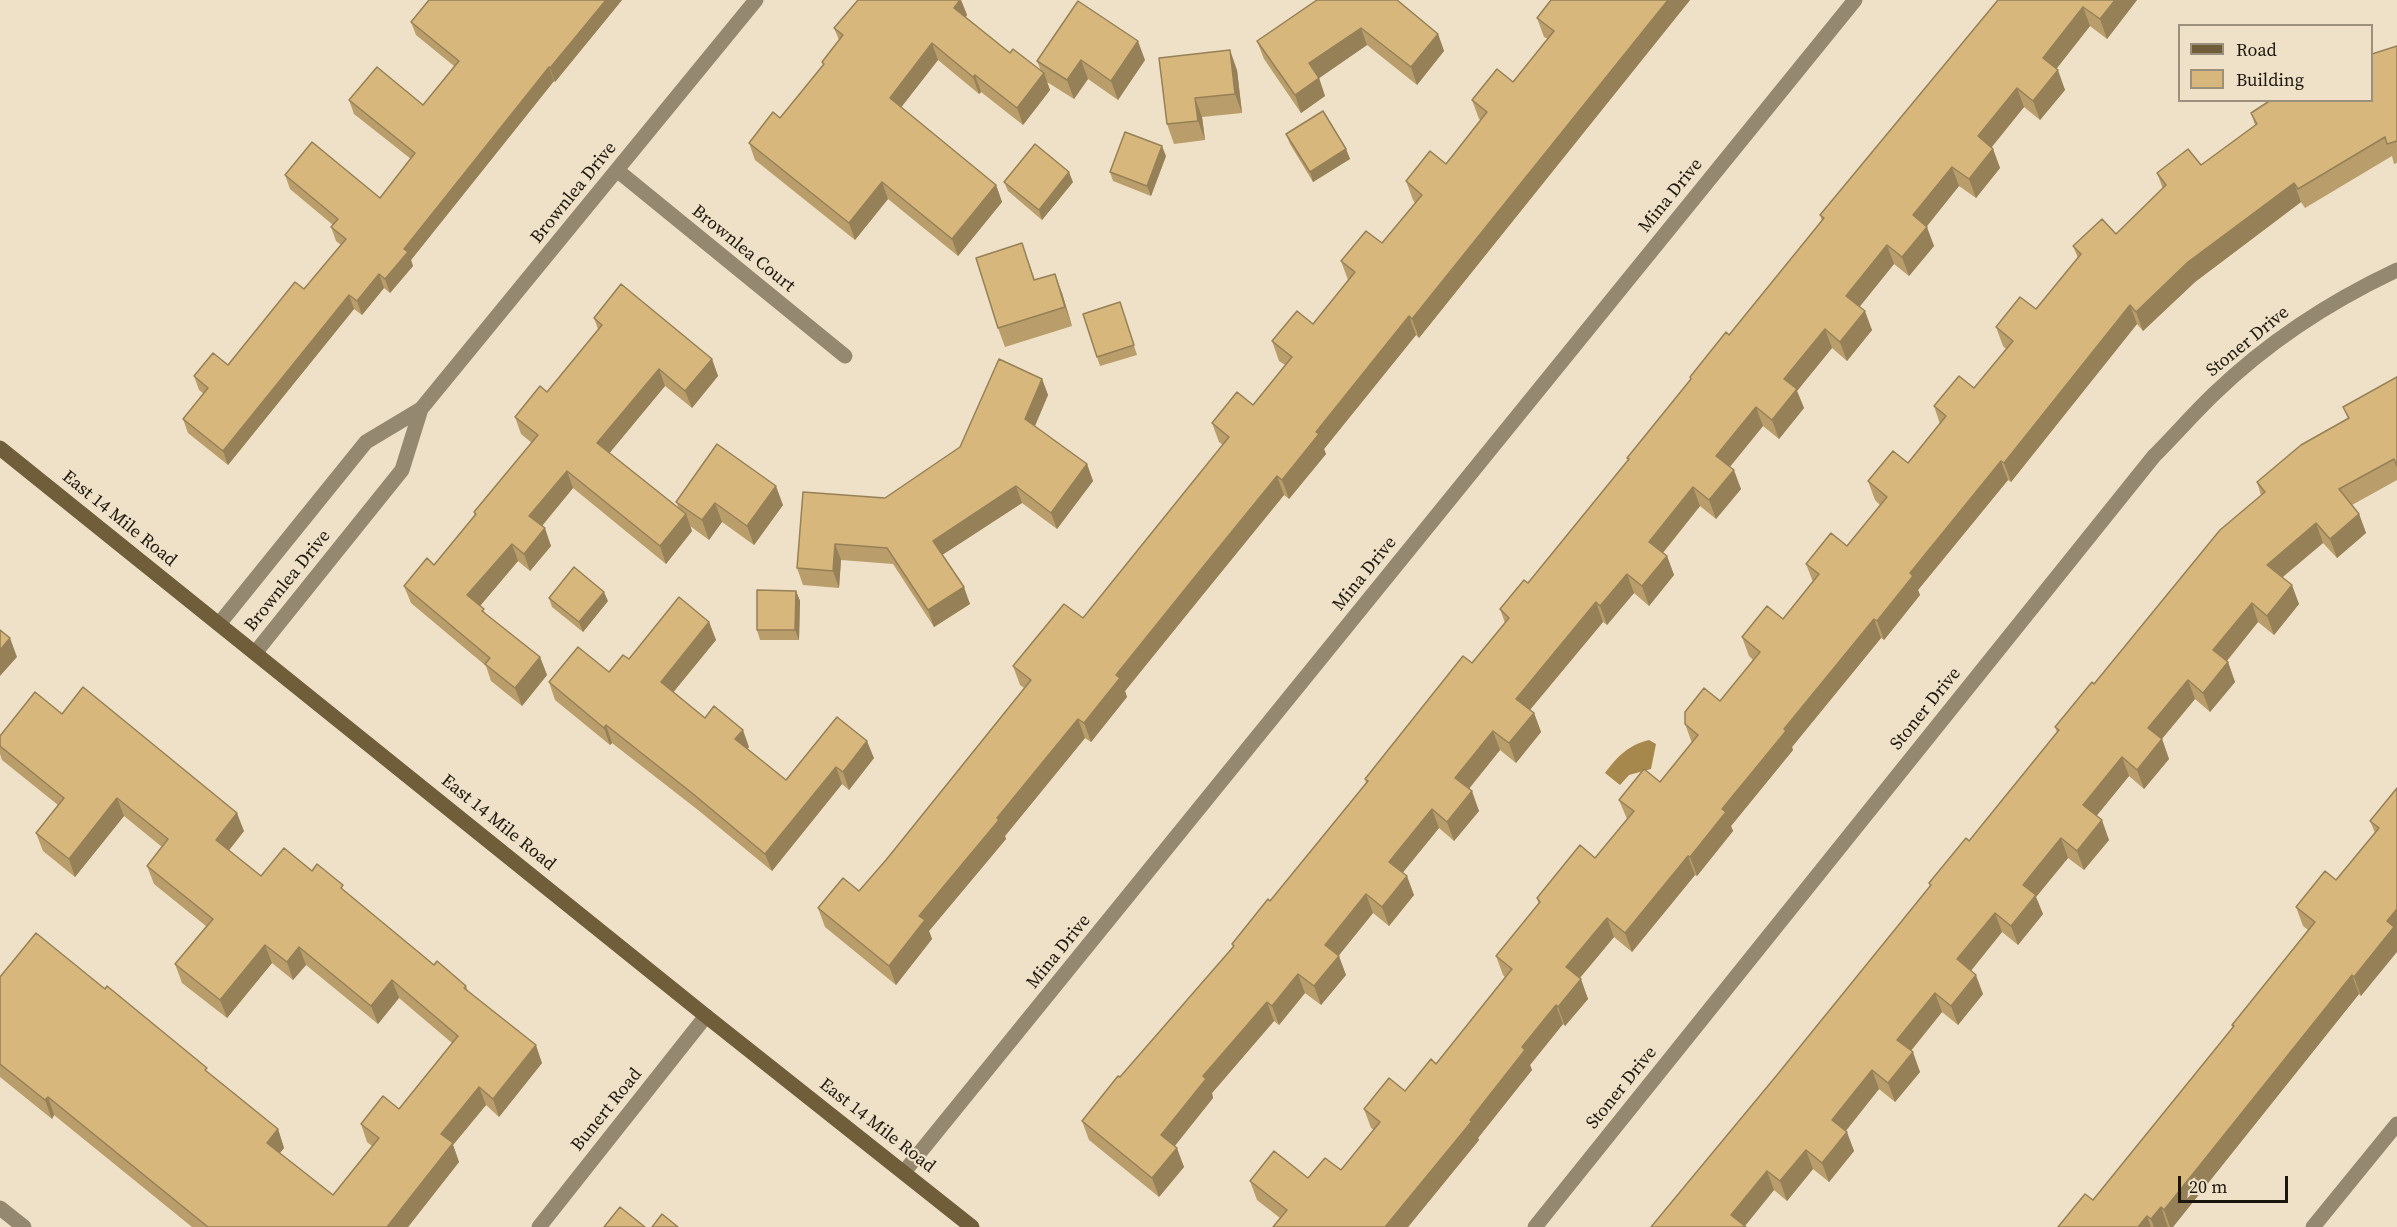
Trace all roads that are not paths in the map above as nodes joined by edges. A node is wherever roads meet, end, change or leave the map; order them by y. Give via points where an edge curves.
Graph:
1 (756, 0) edge
2 (1855, 0) edge
3 (618, 171) junction
4 (2397, 270) edge
5 (845, 356) dead end
6 (421, 409) junction
7 (0, 448) edge
8 (219, 624) junction
9 (255, 653) junction
10 (706, 1016) junction
11 (2397, 1124) edge
12 (904, 1172) junction
13 (0, 1208) edge
14 (24, 1227) edge
15 (538, 1227) edge
16 (972, 1227) edge
17 (1535, 1227) edge
18 (2313, 1227) edge

1 - 3 street, Brownlea Drive
2 - 12 street, Mina Drive
3 - 5 street, Brownlea Court
3 - 6 street, Brownlea Drive
4 - 17 street, Stoner Drive via 2309,319 2268,349 2216,392 2154,456
6 - 8 street, Brownlea Drive via 366,442
6 - 9 street, Brownlea Drive via 402,470
7 - 8 main road, East 14 Mile Road
8 - 9 main road, East 14 Mile Road
9 - 10 main road, East 14 Mile Road
10 - 12 main road, East 14 Mile Road
10 - 15 street, Bunert Road
11 - 18 street
12 - 16 main road, East 14 Mile Road
13 - 14 street

